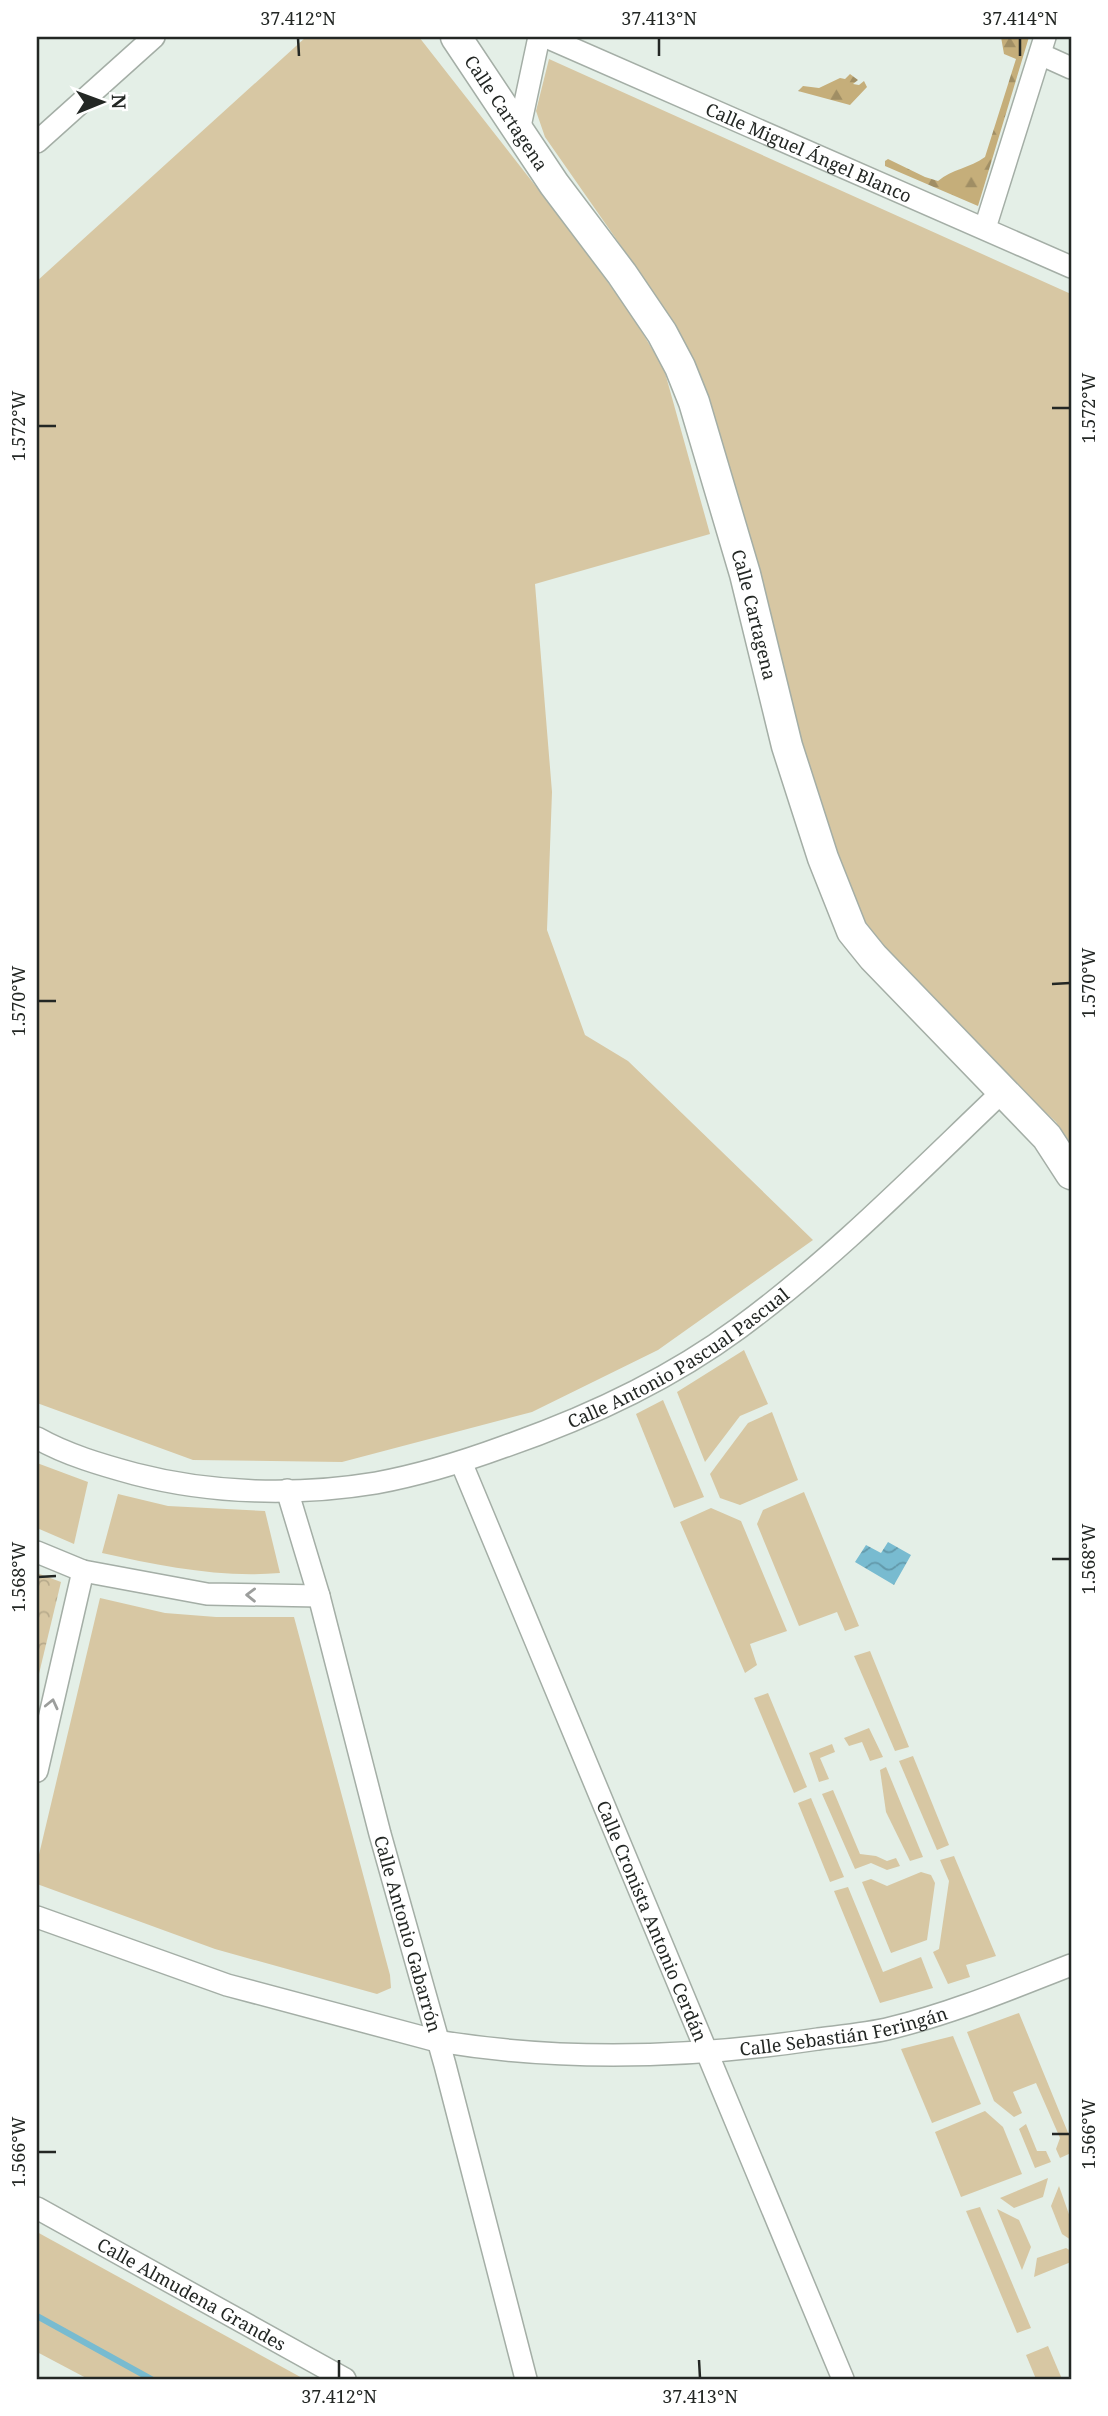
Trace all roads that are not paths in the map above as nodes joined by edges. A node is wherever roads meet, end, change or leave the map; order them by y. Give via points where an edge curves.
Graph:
1 (154, 37) edge
2 (456, 37) edge
3 (539, 37) edge
4 (546, 37) edge
5 (1043, 45) edge
6 (1071, 68) edge
7 (519, 131) junction
8 (37, 142) edge
9 (985, 228) junction
10 (1071, 267) edge
11 (1001, 1093) junction
12 (1071, 1174) edge
13 (37, 1438) edge
14 (461, 1462) junction
15 (288, 1490) junction
16 (37, 1552) edge
17 (83, 1570) junction
18 (319, 1596) junction
19 (37, 1771) edge
20 (37, 1917) edge
21 (1071, 1965) edge
22 (437, 2041) junction
23 (706, 2053) junction
24 (37, 2208) edge
25 (345, 2379) edge
26 (526, 2379) edge
27 (843, 2379) edge

1 - 8 street
2 - 7 main road, Calle Cartagena
3 - 7 street
4 - 9 street, Calle Miguel Ángel Blanco
5 - 6 street
5 - 9 street
7 - 11 main road, Calle Cartagena via 655,323 685,378 745,573 787,746 852,931
9 - 10 street, Calle Miguel Ángel Blanco
11 - 12 main road, Calle Cartagena via 1047,1137
11 - 14 street, Calle Antonio Pascual Pascual via 855,1232 739,1328 688,1363 634,1394 553,1430
13 - 15 street, Calle Antonio Pascual Pascual via 101,1465 170,1483
14 - 15 street, Calle Antonio Pascual Pascual via 376,1483
14 - 23 street, Calle Cronista Antonio Cerdán
15 - 18 street, Calle Antonio Gabarrón
16 - 17 street
18 -> 17 street via 207,1594
19 -> 17 street
18 - 22 street, Calle Antonio Gabarrón
20 - 22 street, Calle Sebastián Feringán via 226,1985
21 - 23 street, Calle Sebastián Feringán via 951,2011 887,2029
22 - 23 street, Calle Sebastián Feringán via 588,2055
22 - 26 street, Calle Antonio Gabarrón
23 - 27 street, Calle Cronista Antonio Cerdán
24 - 25 street, Calle Almudena Grandes

